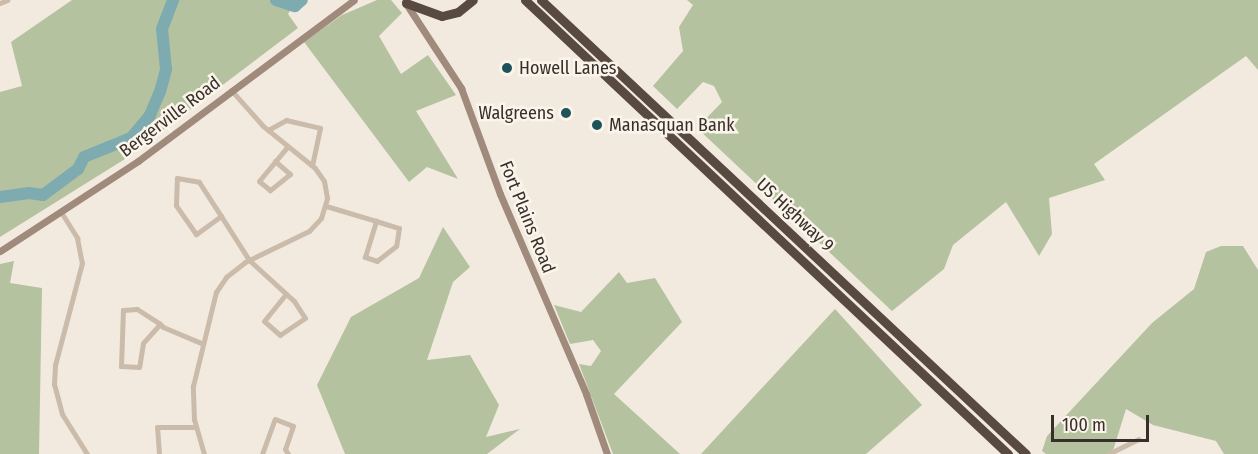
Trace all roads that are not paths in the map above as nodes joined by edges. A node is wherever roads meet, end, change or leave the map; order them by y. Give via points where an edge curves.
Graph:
1 (7, 0) edge
2 (354, 0) edge
3 (472, 0) edge
4 (525, 0) edge
5 (541, 0) edge
6 (547, 0) edge
7 (405, 2) edge
8 (0, 3) edge
9 (552, 10) junction
10 (231, 90) junction
11 (268, 130) junction
12 (288, 146) junction
13 (275, 161) junction
14 (312, 165) junction
15 (326, 206) junction
16 (61, 212) junction
17 (221, 216) junction
18 (376, 221) junction
19 (0, 251) edge
20 (249, 260) junction
21 (286, 294) junction
22 (160, 324) junction
23 (201, 343) junction
24 (196, 427) junction
25 (1139, 439) dead end
26 (87, 454) edge
27 (159, 454) edge
28 (204, 454) edge
29 (262, 454) edge
30 (288, 454) edge
31 (607, 454) edge
32 (1008, 454) edge
33 (1026, 454) edge
34 (1108, 454) edge

1 - 8 street
2 - 10 street, Bergerville Road
3 - 7 highway via 458,12 442,16
4 - 32 highway, US Highway 9
5 - 9 highway, US Highway 9
6 - 9 highway
7 - 31 street, Fort Plains Road via 461,88
9 - 33 highway, US Highway 9
10 - 11 street
10 - 16 street, Bergerville Road via 131,166
11 - 12 street
11 - 14 street via 286,120 320,128
12 - 13 street
12 - 14 street
13 - 13 street via 259,182 270,190 290,174
14 - 15 street via 324,181
15 - 18 street
15 - 20 street via 309,231
16 - 19 street, Bergerville Road
16 - 26 street via 77,238 82,263 55,365 55,393 62,414
17 - 17 street via 199,183 177,178 176,205 196,234
17 - 20 street
18 - 18 street via 399,228 396,246 377,261 365,257
20 - 21 street
20 - 23 street via 226,277 216,292
21 - 21 street via 305,318 280,335 264,321
22 - 22 street via 137,309 123,310 121,366 138,367 143,343
22 - 23 street
23 - 24 street via 193,386
24 - 27 street via 157,427
24 - 28 street
25 - 34 street
29 - 30 street via 275,419 293,426 285,449

